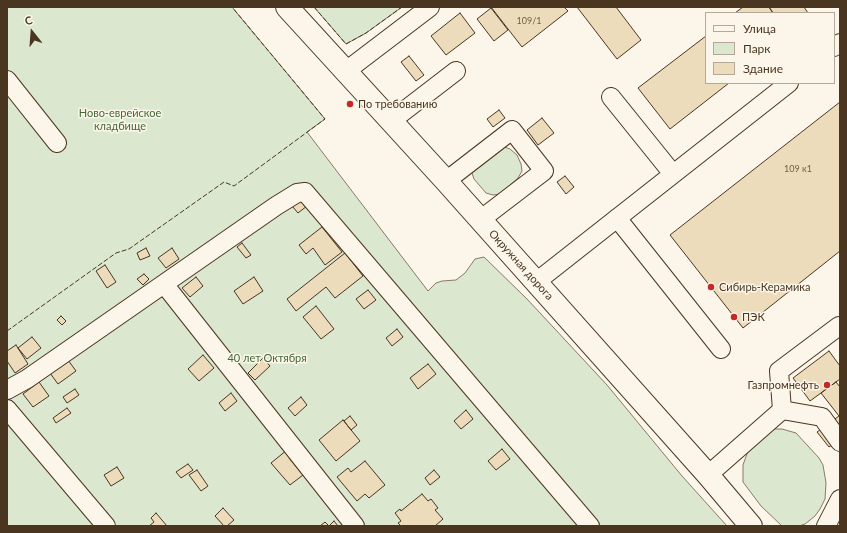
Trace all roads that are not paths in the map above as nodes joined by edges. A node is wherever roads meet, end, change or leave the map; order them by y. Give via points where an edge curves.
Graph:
1 (287, 7) edge
2 (430, 7) edge
3 (456, 70) dead end
4 (346, 71) junction
5 (7, 80) edge
6 (787, 84) edge
7 (612, 97) dead end
8 (391, 121) junction
9 (57, 144) dead end
10 (673, 174) junction
11 (446, 181) junction
12 (617, 218) junction
13 (480, 220) junction
14 (536, 282) junction
15 (164, 284) junction
16 (840, 326) edge
17 (721, 349) dead end
18 (7, 390) edge
19 (7, 409) edge
20 (782, 410) junction
21 (840, 442) edge
22 (708, 475) junction
23 (840, 499) edge
24 (106, 526) edge
25 (356, 526) edge
26 (590, 526) edge
27 (751, 526) edge
28 (826, 526) edge

1 - 4 main road, Окружная дорога
2 - 4 street
3 - 8 street
4 - 8 main road, Окружная дорога
5 - 9 street
6 - 10 street
7 - 10 street
8 - 11 main road, Окружная дорога
10 - 12 street
11 - 13 main road, Окружная дорога
11 - 13 street via 512,130 544,171
12 - 14 street
12 - 17 street
13 - 14 main road, Окружная дорога
14 - 22 main road, Окружная дорога
15 - 18 street via 27,379
15 - 25 street
15 - 26 street via 276,206 297,193 305,192
16 - 20 street via 779,371
19 - 24 street
20 - 21 street via 822,417
20 - 22 street
22 - 27 main road, Окружная дорога
23 - 28 street

